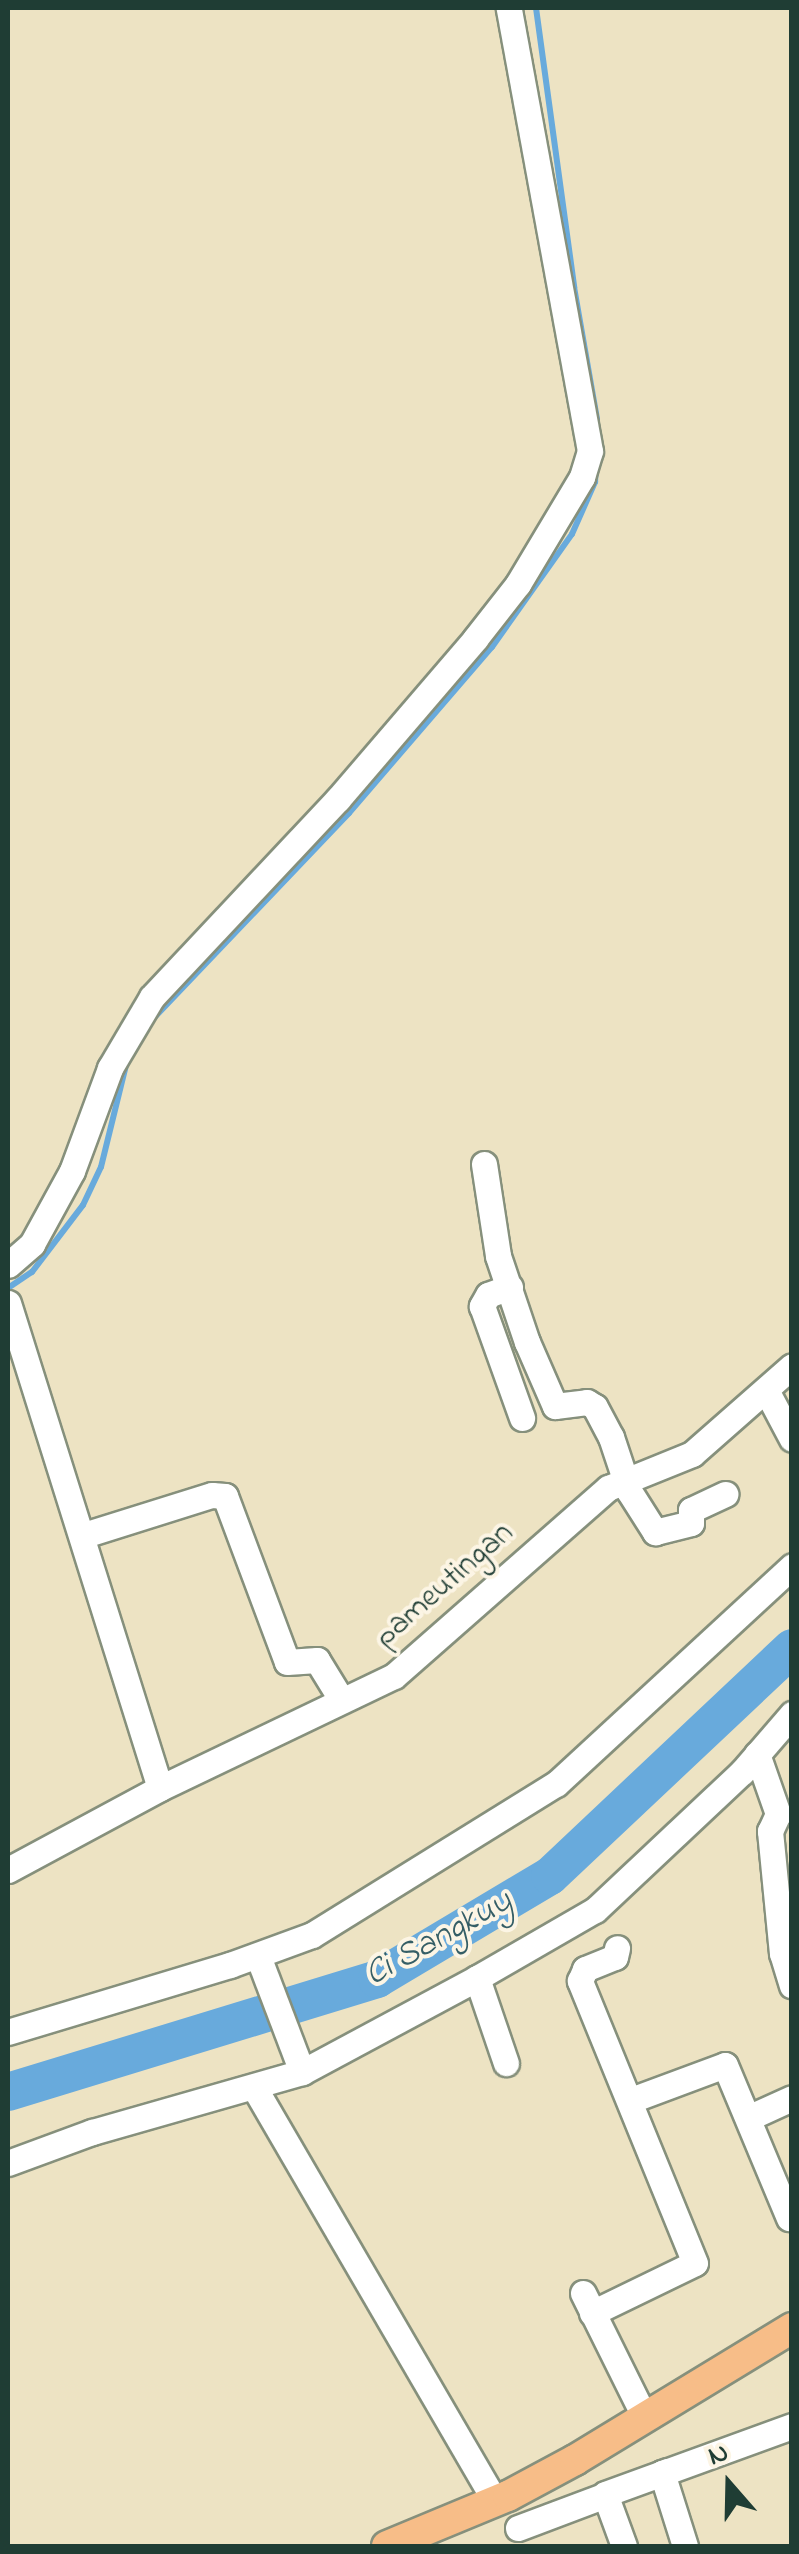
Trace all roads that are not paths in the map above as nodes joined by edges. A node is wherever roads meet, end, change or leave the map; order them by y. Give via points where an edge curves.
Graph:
1 (509, 8) edge
2 (484, 1164) dead end
3 (8, 1266) edge
4 (510, 1288) junction
5 (8, 1303) edge
6 (792, 1366) edge
7 (767, 1392) junction
8 (522, 1418) dead end
9 (792, 1438) edge
10 (624, 1480) junction
11 (726, 1494) dead end
12 (84, 1536) junction
13 (792, 1566) edge
14 (341, 1699) junction
15 (792, 1714) edge
16 (757, 1754) junction
17 (160, 1788) junction
18 (8, 1870) edge
19 (617, 1948) dead end
20 (259, 1960) junction
21 (477, 1978) junction
22 (792, 1986) edge
23 (8, 2032) edge
24 (506, 2063) dead end
25 (300, 2067) junction
26 (254, 2087) junction
27 (792, 2098) edge
28 (631, 2100) junction
29 (748, 2118) junction
30 (8, 2163) edge
31 (789, 2218) edge
32 (792, 2328) edge
33 (644, 2416) junction
34 (790, 2434) edge
35 (668, 2471) junction
36 (611, 2493) junction
37 (502, 2498) junction
38 (520, 2537) edge
39 (387, 2546) edge
40 (624, 2546) edge
41 (685, 2546) edge

1 - 3 street via 590,451 582,477 527,570 475,639 338,799 152,998 110,1068 64,1186 32,1244
2 - 4 street via 498,1256
4 - 8 street via 488,1295 482,1306
4 - 10 street via 552,1401 562,1409 596,1406
5 - 12 street
6 - 7 street, pameutingan
7 - 9 street
7 - 10 street, pameutingan via 692,1454
10 - 11 street via 655,1532 691,1523 691,1510
10 - 14 street, pameutingan via 552,1534 394,1676
12 - 14 street via 224,1496 287,1662 317,1660
12 - 17 street
13 - 20 street via 556,1784 312,1935
14 - 17 street, pameutingan
15 - 16 street
16 - 21 street via 595,1910
16 - 22 street via 778,1814 770,1831 782,1952
17 - 18 street, pameutingan
19 - 28 street via 616,1957 580,1976
20 - 23 street
20 - 25 street
21 - 24 street
21 - 25 street
25 - 26 street
26 - 30 street
26 - 37 street
27 - 29 street
28 - 29 street via 725,2065
28 - 33 street via 695,2264 588,2303
29 - 31 street
32 - 33 main road
33 - 37 main road
34 - 35 street
35 - 36 street
35 - 41 street via 662,2474
36 - 38 street
36 - 40 street via 605,2494
37 - 38 street
37 - 39 main road

